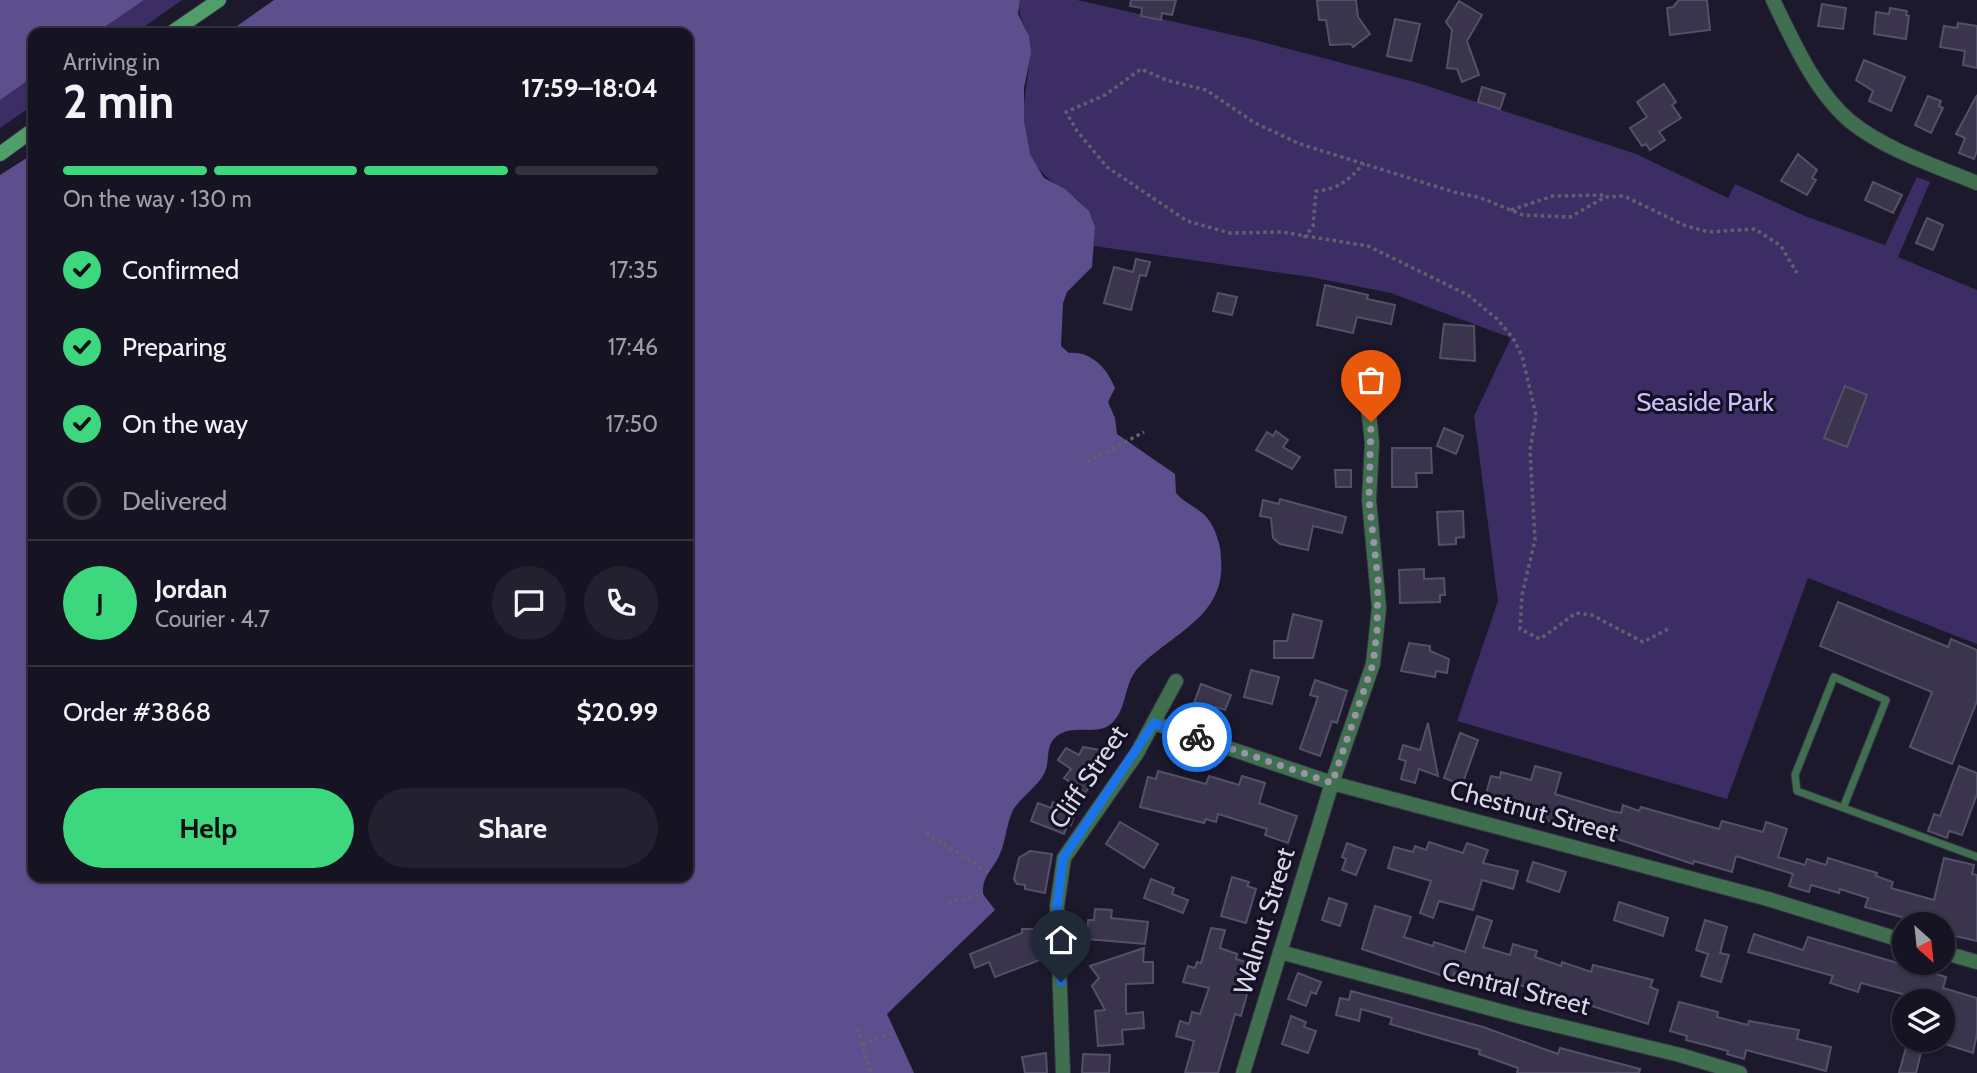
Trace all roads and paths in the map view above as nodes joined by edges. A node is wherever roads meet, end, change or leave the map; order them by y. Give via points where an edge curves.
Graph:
1 (219, 0) edge
2 (1773, 0) edge
3 (178, 28) edge
4 (28, 134) edge
5 (0, 154) edge
6 (1364, 163) junction
7 (1977, 183) edge
8 (1605, 195) dead end
9 (1511, 210) junction
10 (1304, 238) junction
11 (1797, 273) dead end
12 (1364, 396) dead end
13 (1144, 432) dead end
14 (1087, 462) dead end
15 (1668, 629) dead end
16 (1176, 681) dead end
17 (1154, 723) junction
18 (1332, 783) junction
19 (1843, 808) junction
20 (926, 833) dead end
21 (1977, 857) edge
22 (988, 872) dead end
23 (983, 894) dead end
24 (947, 903) dead end
25 (1892, 937) edge
26 (1280, 953) junction
27 (1955, 956) edge
28 (1977, 962) edge
29 (857, 1028) dead end
30 (895, 1032) dead end
31 (862, 1044) junction
32 (871, 1073) edge
33 (1063, 1073) edge
34 (1243, 1073) edge
35 (1740, 1073) edge

1 - 3 main road
2 - 7 street via 1800,52 1851,122 1886,143
4 - 5 main road
6 - 9 path
6 - 10 path via 1335,189 1316,191 1313,226
6 - 10 path via 1300,144 1255,123 1206,90 1141,69 1105,95 1066,112 1107,167 1187,221 1230,233 1282,232
8 - 9 path via 1553,195
9 - 11 path via 1570,217 1605,197 1624,196 1697,229 1755,229 1780,246
10 - 15 path via 1351,241 1429,275 1468,295 1513,338 1536,415 1530,450 1535,540 1522,595 1520,629 1540,639 1576,613 1592,615 1643,642
12 - 18 street, Walnut Street via 1373,443 1369,500 1377,570 1377,632 1373,664
13 - 14 path
16 - 17 street, Cliff Street
17 - 18 street, Chestnut Street
17 - 33 street, Cliff Street via 1063,858 1057,906
18 - 25 street, Chestnut Street via 1742,892
18 - 26 street, Walnut Street
19 - 19 lane via 1797,792 1795,775 1834,677 1886,700
19 - 21 lane
20 - 22 path
23 - 24 path
26 - 34 street, Walnut Street
26 - 35 street, Central Street
27 - 28 street
29 - 31 path
30 - 31 path
31 - 32 path

